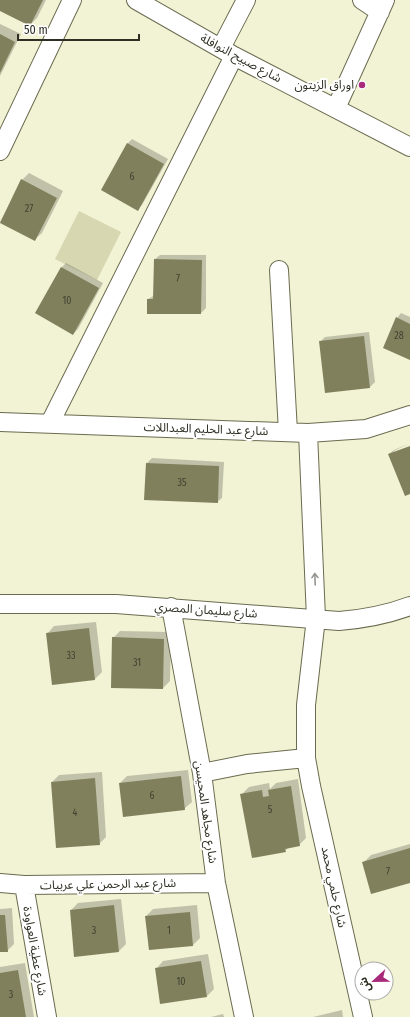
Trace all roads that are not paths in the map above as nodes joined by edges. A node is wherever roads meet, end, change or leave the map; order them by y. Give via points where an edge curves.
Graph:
1 (72, 0) edge
2 (136, 0) edge
3 (246, 0) edge
4 (362, 0) edge
5 (383, 6) edge
6 (227, 52) junction
7 (336, 108) junction
8 (410, 147) edge
9 (0, 151) edge
10 (279, 270) dead end
11 (410, 415) edge
12 (0, 422) edge
13 (50, 423) junction
14 (288, 432) junction
15 (308, 433) junction
16 (0, 604) edge
17 (410, 606) edge
18 (171, 607) junction
19 (316, 618) junction
20 (306, 758) junction
21 (202, 773) junction
22 (216, 883) junction
23 (0, 884) edge
24 (24, 885) junction
25 (47, 1017) edge
26 (244, 1017) edge
27 (363, 1017) edge

1 - 9 street
2 - 6 street, شارع صبيح النوافلة
3 - 6 street
4 - 5 street
5 - 7 street
6 - 7 street, شارع صبيح النوافلة
6 - 13 street
7 - 8 street, شارع صبيح النوافلة
10 - 14 street
11 - 15 street, شارع عبد الحليم العبداللات via 366,429
12 - 13 street, شارع عبد الحليم العبداللات
13 - 14 street, شارع عبد الحليم العبداللات
14 - 15 street, شارع عبد الحليم العبداللات
19 -> 15 street, شارع حلمي محمد
16 - 18 street, شارع سليمان المصري via 116,604
17 - 19 street, شارع سليمان المصري via 368,619 339,621
18 - 19 street, شارع سليمان المصري
18 - 21 street, شارع مجاهد المحيسن
19 - 20 street, شارع حلمي محمد via 306,705
20 - 21 street via 247,764
20 - 27 street, شارع حلمي محمد
21 - 22 street, شارع مجاهد المحيسن
22 - 24 street, شارع عبد الرحمن علي عربيات
22 - 26 street, شارع مجاهد المحيسن
23 - 24 street, شارع عبد الرحمن علي عربيات
24 - 25 street, شارع عطية العواودة

